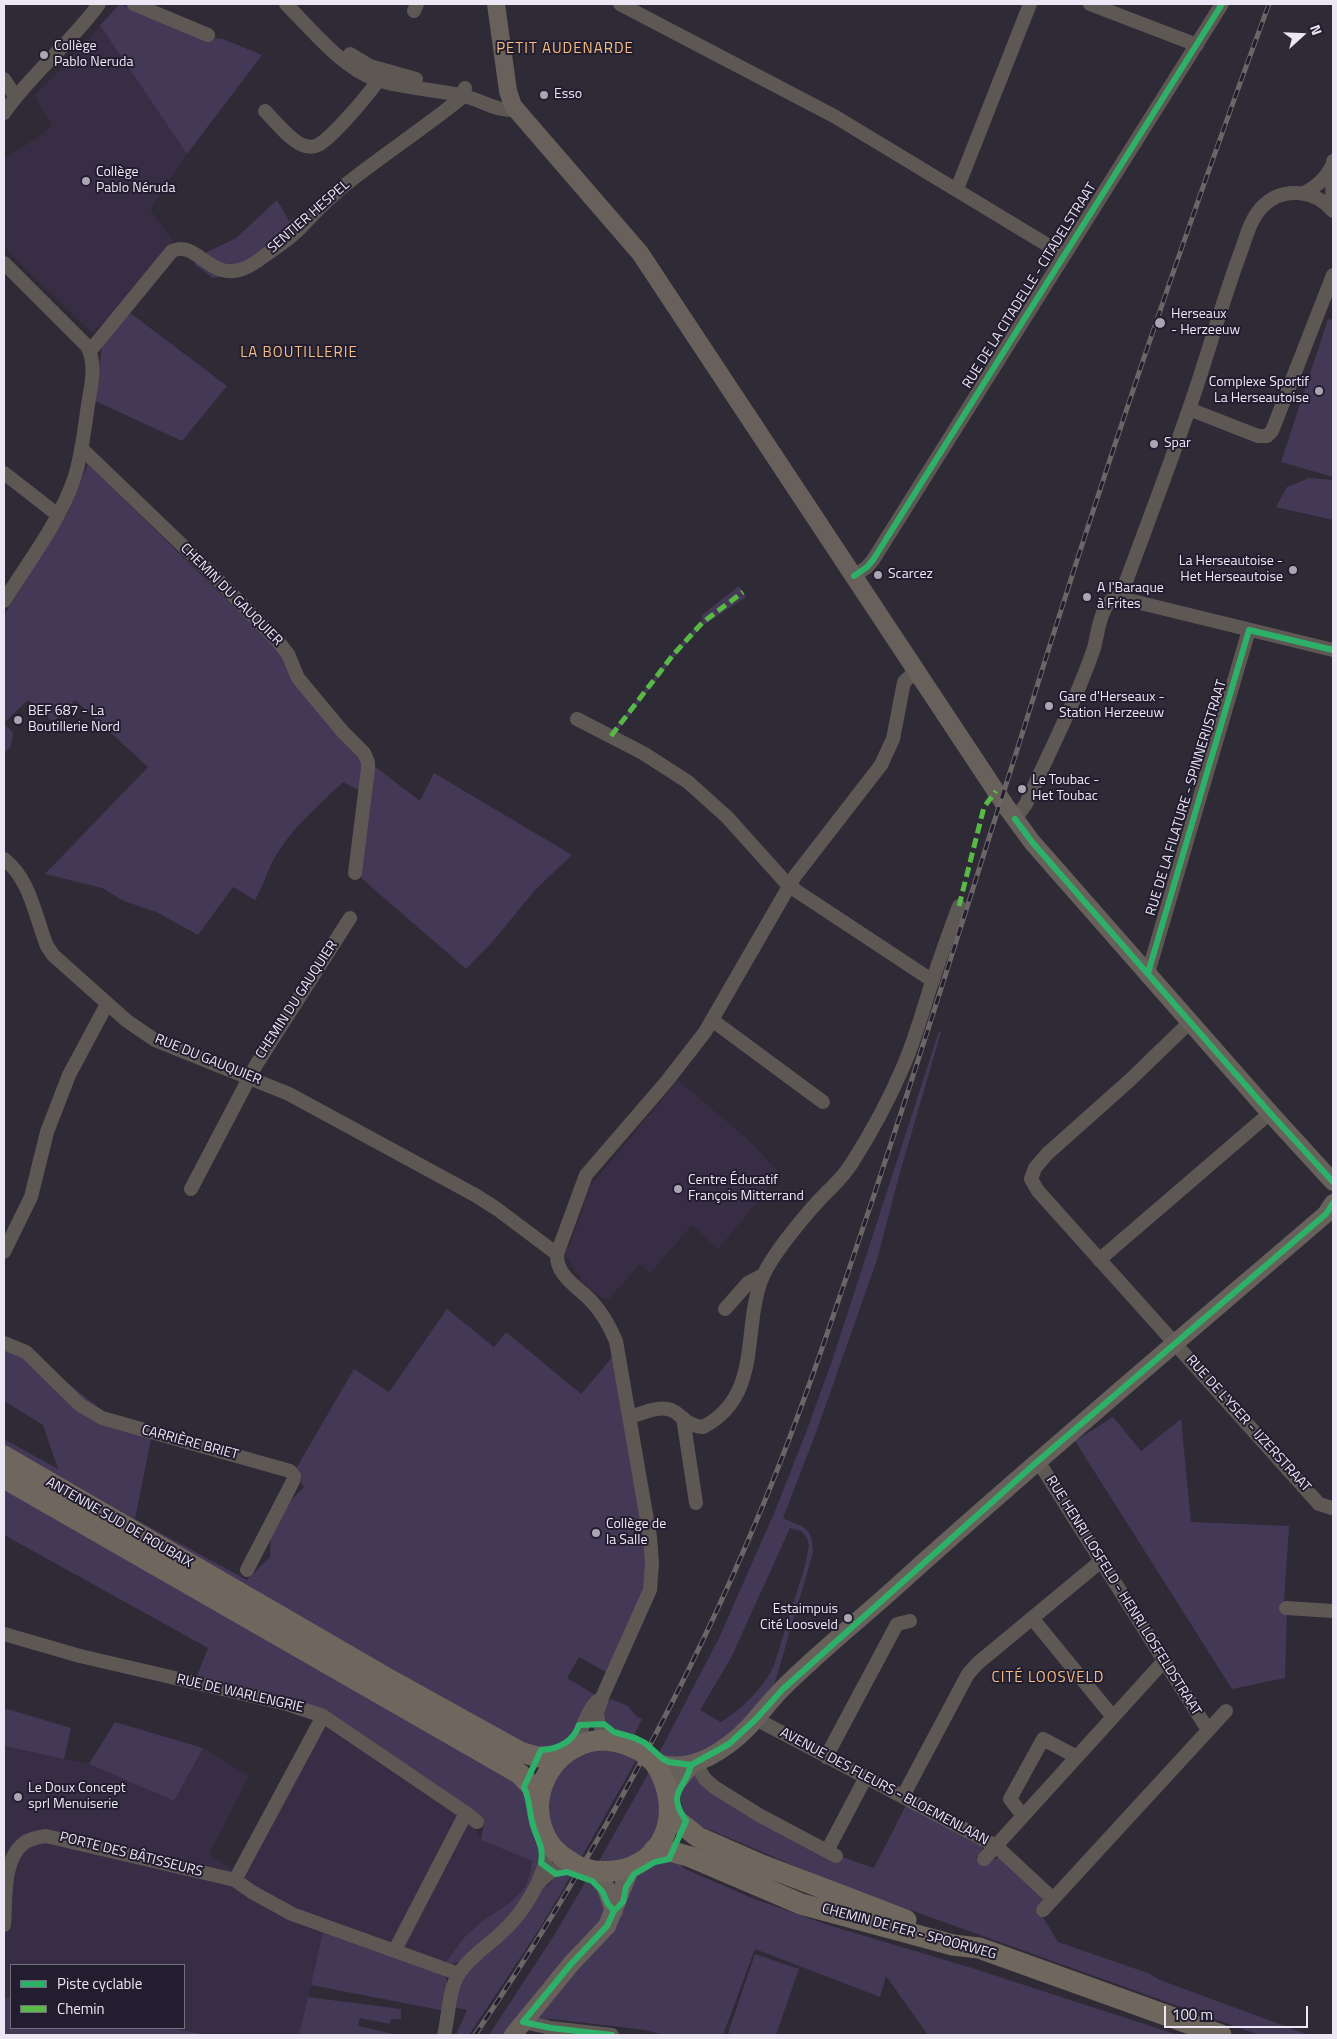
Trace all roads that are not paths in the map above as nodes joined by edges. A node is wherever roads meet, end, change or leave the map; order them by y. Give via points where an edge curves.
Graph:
1 (99, 4) edge
2 (134, 4) edge
3 (286, 4) edge
4 (297, 4) edge
5 (496, 4) edge
6 (620, 4) edge
7 (1030, 4) edge
8 (1090, 4) edge
9 (1222, 4) edge
10 (208, 35) dead end
11 (1197, 45) junction
12 (381, 76) junction
13 (4, 79) edge
14 (464, 92) junction
15 (15, 96) junction
16 (513, 106) junction
17 (265, 111) dead end
18 (4, 112) edge
19 (1333, 163) edge
20 (957, 189) junction
21 (1304, 193) junction
22 (1332, 210) edge
23 (1064, 255) junction
24 (4, 263) edge
25 (1333, 275) edge
26 (90, 351) junction
27 (1189, 409) junction
28 (81, 448) junction
29 (4, 473) edge
30 (58, 515) junction
31 (854, 576) junction
32 (1120, 598) junction
33 (4, 601) edge
34 (1249, 630) junction
35 (1333, 650) edge
36 (917, 670) junction
37 (577, 719) dead end
38 (1016, 819) junction
39 (4, 859) edge
40 (354, 873) dead end
41 (789, 886) junction
42 (959, 906) dead end
43 (350, 918) dead end
44 (1148, 973) junction
45 (933, 982) junction
46 (107, 1004) junction
47 (712, 1020) junction
48 (1191, 1021) junction
49 (250, 1078) junction
50 (823, 1102) dead end
51 (1270, 1113) junction
52 (1333, 1182) edge
53 (190, 1189) dead end
54 (1333, 1202) edge
55 (4, 1252) edge
56 (557, 1254) junction
57 (1099, 1260) junction
58 (763, 1275) junction
59 (725, 1310) dead end
60 (4, 1343) edge
61 (1176, 1343) junction
62 (630, 1417) junction
63 (683, 1418) junction
64 (4, 1456) edge
65 (1038, 1461) junction
66 (4, 1478) edge
67 (696, 1503) dead end
68 (1332, 1508) dead end
69 (1101, 1561) junction
70 (247, 1570) dead end
71 (230, 1598) junction
72 (1286, 1608) dead end
73 (1333, 1611) edge
74 (1032, 1618) junction
75 (910, 1621) dead end
76 (4, 1634) edge
77 (1164, 1661) junction
78 (603, 1695) junction
79 (1226, 1711) dead end
80 (323, 1716) junction
81 (1113, 1717) junction
82 (756, 1719) junction
83 (1208, 1730) junction
84 (611, 1740) junction
85 (566, 1752) junction
86 (648, 1757) junction
87 (826, 1757) junction
88 (1077, 1757) junction
89 (693, 1764) junction
90 (866, 1777) junction
91 (903, 1796) junction
92 (538, 1798) junction
93 (670, 1806) junction
94 (466, 1813) junction
95 (1023, 1816) junction
96 (477, 1822) dead end
97 (549, 1842) junction
98 (996, 1846) junction
99 (654, 1850) junction
100 (984, 1859) dead end
101 (631, 1867) junction
102 (585, 1869) junction
103 (235, 1880) junction
104 (539, 1883) junction
105 (1053, 1899) junction
106 (1043, 1910) dead end
107 (614, 1911) junction
108 (4, 1925) edge
109 (978, 1948) junction
110 (395, 1950) junction
111 (459, 1974) junction
112 (518, 2029) edge
113 (444, 2035) edge
114 (612, 2035) edge
115 (1221, 2035) edge

1 - 15 street
2 - 10 street
3 - 12 street via 352,67
4 - 12 street via 351,55
5 - 16 main road
6 - 20 street via 818,108
7 - 20 street
8 - 11 street
9 - 11 street, RUE DE LA CITADELLE - CITADELSTRAAT
11 - 23 street, RUE DE LA CITADELLE - CITADELSTRAAT
12 - 14 street
12 - 17 street via 363,101 314,146 298,143
13 - 15 street
14 - 16 street
14 - 26 street, SENTIER HESPEL via 340,189 288,239 246,268 222,271 187,249 172,251
15 - 18 street
16 - 31 main road via 640,253
19 - 21 street via 1328,175
19 - 22 street
20 - 23 street
21 - 22 street
21 - 27 street via 1284,194 1272,199 1253,218
23 - 31 street, RUE DE LA CITADELLE - CITADELSTRAAT via 873,560
24 - 26 street
25 - 27 street via 1272,431 1267,436 1258,436
26 - 28 street via 93,370
27 - 32 street
28 - 30 street via 73,481
28 - 40 street, CHEMIN DU GAUQUIER via 277,640 288,654 298,678 364,753 368,769
29 - 30 street
30 - 33 street
31 - 36 main road
32 - 34 street
32 - 38 street via 1114,598 1106,607 1076,693 1026,804
34 - 35 street
34 - 44 street, RUE DE LA FILATURE - SPINNERIJSTRAAT
36 - 38 main road
36 - 41 street via 904,682 893,739 881,765
37 - 41 street via 643,753 702,793
38 - 44 main road via 1032,842
39 - 46 street, RUE DU GAUQUIER via 17,872 27,890 52,955
41 - 45 street
41 - 47 street
42 - 45 street
43 - 49 street, CHEMIN DU GAUQUIER
44 - 48 main road
45 - 58 street via 904,1066 857,1154 840,1181 790,1237
46 - 49 street, RUE DU GAUQUIER via 155,1040
46 - 55 street via 69,1075 47,1132 31,1196
47 - 50 street
47 - 56 street via 683,1061 586,1175
48 - 51 main road
48 - 57 street, RUE DE L'YSER - IJZERSTRAAT via 1034,1168 1031,1179 1038,1191
49 - 53 street, CHEMIN DU GAUQUIER
49 - 56 street, RUE DU GAUQUIER via 288,1094 475,1196
51 - 52 main road
51 - 57 street
54 - 61 main road via 1326,1214
56 - 62 street via 561,1273 594,1304 613,1333
57 - 61 street, RUE DE L'YSER - IJZERSTRAAT
58 - 59 street via 748,1283
58 - 63 street via 758,1288 747,1362 736,1398 730,1407 703,1427 691,1425
60 - 70 street, CARRIÈRE BRIET via 26,1352 80,1405 102,1418 290,1471 293,1481
61 - 65 main road
61 - 68 street, RUE DE L'YSER - IJZERSTRAAT via 1319,1504
62 - 63 street via 658,1408 669,1409
62 - 78 street via 651,1542 650,1590
63 - 67 street
64 - 71 highway, ANTENNE SUD DE ROUBAIX
65 - 69 street, RUE HENRI LOSFELD - HENRI LOSFELDSTRAAT
65 - 82 main road via 783,1689
66 - 71 highway, ANTENNE SUD DE ROUBAIX
69 - 74 street
69 - 77 street, RUE HENRI LOSFELD - HENRI LOSFELDSTRAAT
71 - 85 highway via 520,1752 538,1757
71 - 92 highway via 520,1774
72 - 73 street
74 - 81 street
74 - 91 street via 968,1674
75 - 87 street via 897,1624
76 - 80 street, RUE DE WARLENGRIE via 80,1656 287,1704
77 - 81 street
77 - 83 street, RUE HENRI LOSFELD - HENRI LOSFELDSTRAAT
78 - 84 street via 597,1713 599,1724
78 - 85 street via 594,1703 581,1736
79 - 83 street
80 - 94 street, RUE DE WARLENGRIE
80 - 103 street
81 - 88 street
82 - 87 street, AVENUE DES FLEURS - BLOEMENLAAN
82 - 89 main road via 729,1744
83 - 105 street
84 - 85 highway via 592,1741
84 - 86 highway via 626,1744
85 - 92 highway via 545,1776
86 - 89 main road via 668,1767
86 - 93 highway via 665,1780
87 - 90 street, AVENUE DES FLEURS - BLOEMENLAAN
88 - 95 street
88 - 95 street via 1043,1739 1010,1799
89 - 90 street via 714,1787 831,1854
89 - 93 main road via 676,1784
90 - 91 street, AVENUE DES FLEURS - BLOEMENLAAN
91 - 98 street, AVENUE DES FLEURS - BLOEMENLAAN
92 - 97 highway via 538,1813
93 - 99 highway via 664,1834
93 - 109 highway, CHEMIN DE FER - SPOORWEG via 698,1837
94 - 96 street, RUE DE WARLENGRIE
94 - 110 street
95 - 98 street
97 - 102 highway via 559,1855
97 - 104 street
98 - 100 street
98 - 105 street, AVENUE DES FLEURS - BLOEMENLAAN
99 - 101 highway
99 - 109 highway, CHEMIN DE FER - SPOORWEG via 691,1858 801,1904 953,1945
101 - 102 highway via 613,1872
101 - 107 main road
102 - 104 street via 560,1867
102 - 107 main road via 604,1883
103 - 108 street, PORTE DES BÂTISSEURS via 46,1836 24,1842 12,1860 8,1872
103 - 110 street, PORTE DES BÂTISSEURS via 292,1914
104 - 111 street via 522,1911
105 - 106 street
107 - 112 main road via 608,1926 571,1964
109 - 115 highway, CHEMIN DE FER - SPOORWEG
110 - 111 street, PORTE DES BÂTISSEURS
111 - 113 street via 451,1994
112 - 114 street via 551,2028

